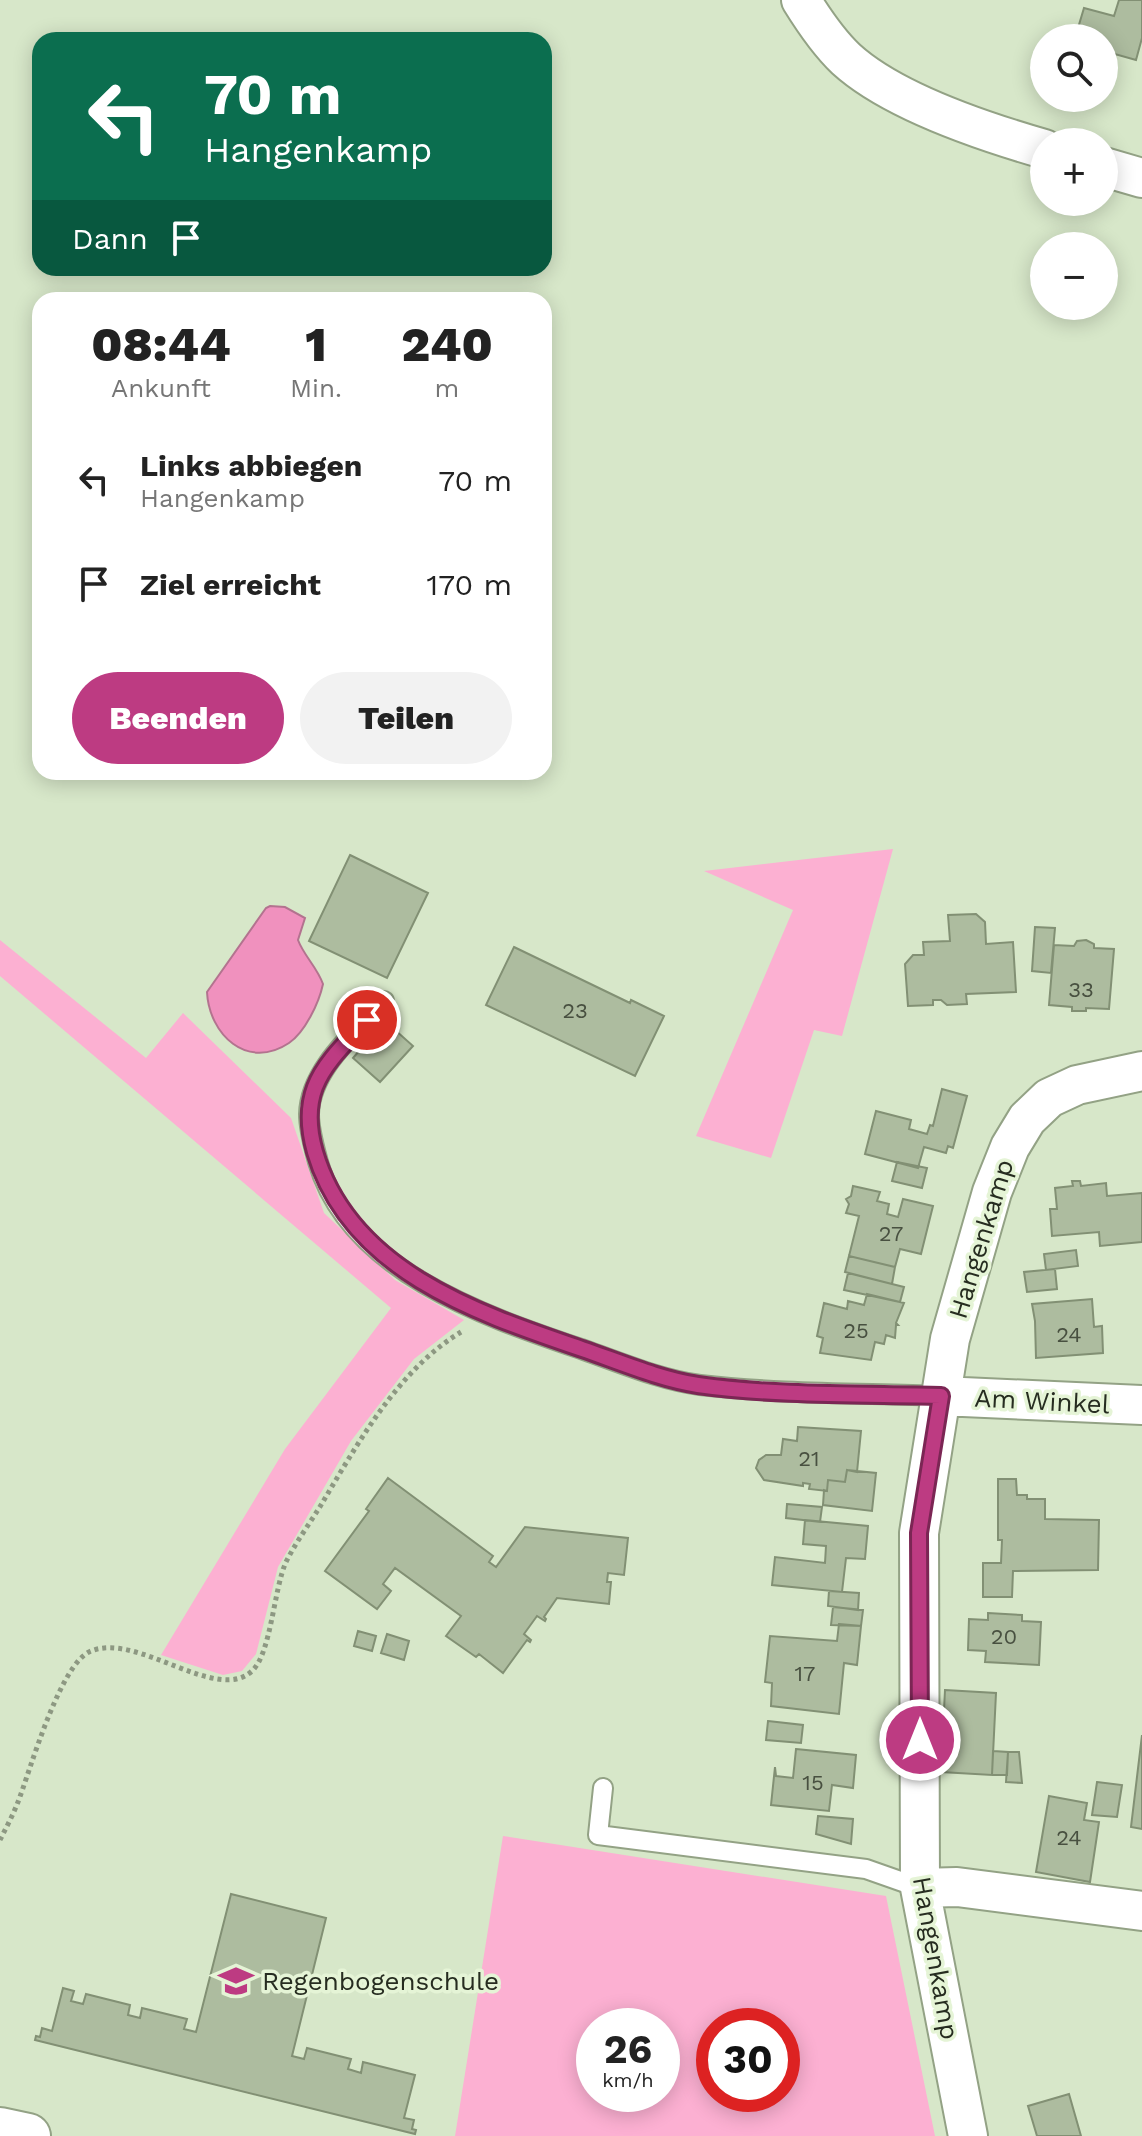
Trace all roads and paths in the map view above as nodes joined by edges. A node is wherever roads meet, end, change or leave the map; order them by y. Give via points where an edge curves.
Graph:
1 (801, 0) edge
2 (1030, 145) edge
3 (1118, 171) edge
4 (1142, 178) edge
5 (384, 1001) dead end
6 (1142, 1071) edge
7 (490, 1315) junction
8 (941, 1396) junction
9 (1142, 1405) edge
10 (603, 1788) dead end
11 (0, 1840) edge
12 (920, 1888) junction
13 (1142, 1911) edge
14 (0, 2130) edge
15 (28, 2136) edge
16 (968, 2136) edge

1 - 2 street via 847,59 892,92
3 - 4 street
5 - 7 lane via 315,1086 309,1114 323,1179 343,1212 380,1253 428,1287
6 - 8 street, Hangenkamp via 1077,1085 1049,1098 1027,1119 992,1192 950,1339
7 - 8 lane via 697,1385
7 - 11 path via 433,1353 366,1429 286,1563 253,1671 235,1681 122,1647 103,1646 86,1653 58,1695
8 - 9 street, Am Winkel
8 - 12 street, Hangenkamp via 919,1533
10 - 12 lane via 598,1835 866,1869
12 - 13 street via 957,1887
12 - 16 street, Hangenkamp
14 - 15 main road

